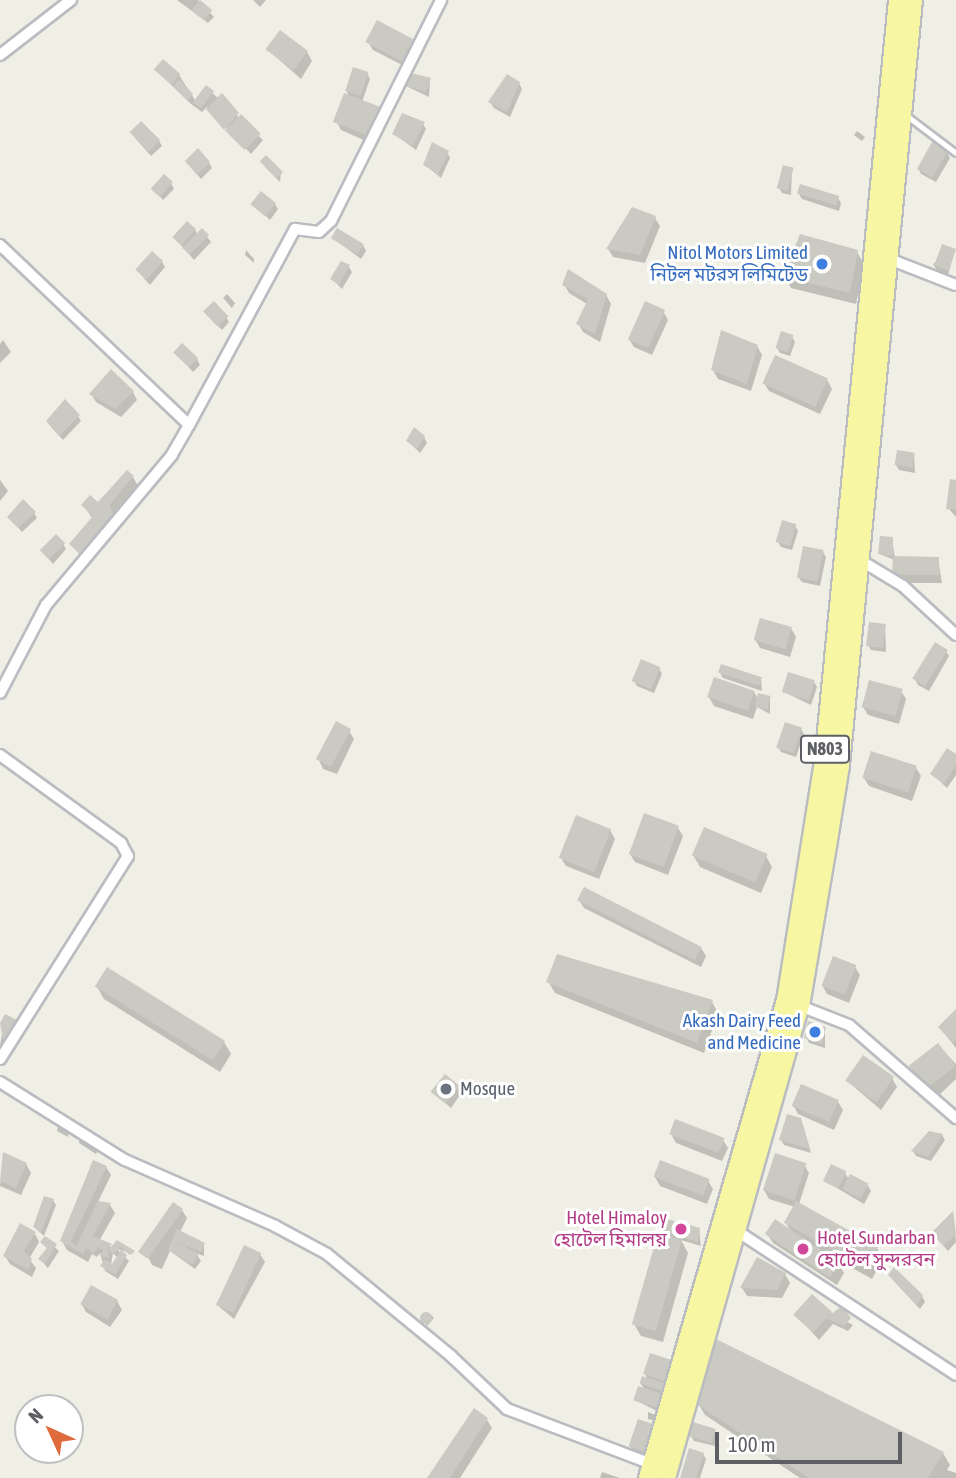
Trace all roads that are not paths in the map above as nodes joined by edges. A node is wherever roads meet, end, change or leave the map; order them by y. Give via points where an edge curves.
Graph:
1 (71, 0) edge
2 (441, 0) edge
3 (898, 0) edge
4 (913, 0) edge
5 (0, 55) edge
6 (901, 112) junction
7 (956, 153) edge
8 (0, 245) edge
9 (878, 257) junction
10 (956, 285) edge
11 (189, 425) junction
12 (863, 429) junction
13 (860, 560) junction
14 (956, 635) edge
15 (0, 693) edge
16 (0, 755) edge
17 (832, 764) junction
18 (793, 1003) junction
19 (0, 1059) edge
20 (0, 1082) edge
21 (761, 1116) junction
22 (956, 1118) edge
23 (737, 1231) junction
24 (956, 1375) edge
25 (687, 1376) junction
26 (650, 1471) edge
27 (666, 1478) edge

1 - 5 street
2 - 11 street via 331,222 319,232 295,229
3 - 9 highway, N803
4 - 6 highway, N803
6 - 7 lane
6 - 9 highway, N803
8 - 11 street
9 - 10 street
9 - 12 highway, N803
11 - 15 street via 172,455 46,605
12 - 13 highway, N803
12 - 17 highway, N803
13 - 14 street via 903,586
13 - 17 highway, N803
16 - 19 street via 121,843 128,856
17 - 18 highway, N803
18 - 21 highway, N803
18 - 22 street via 849,1025
20 - 26 street via 125,1160 327,1254 451,1356 507,1409
21 - 23 highway, N803
21 - 25 highway, N803
23 - 24 street
23 - 25 highway, N803
25 - 26 highway, N803
25 - 27 highway, N803

